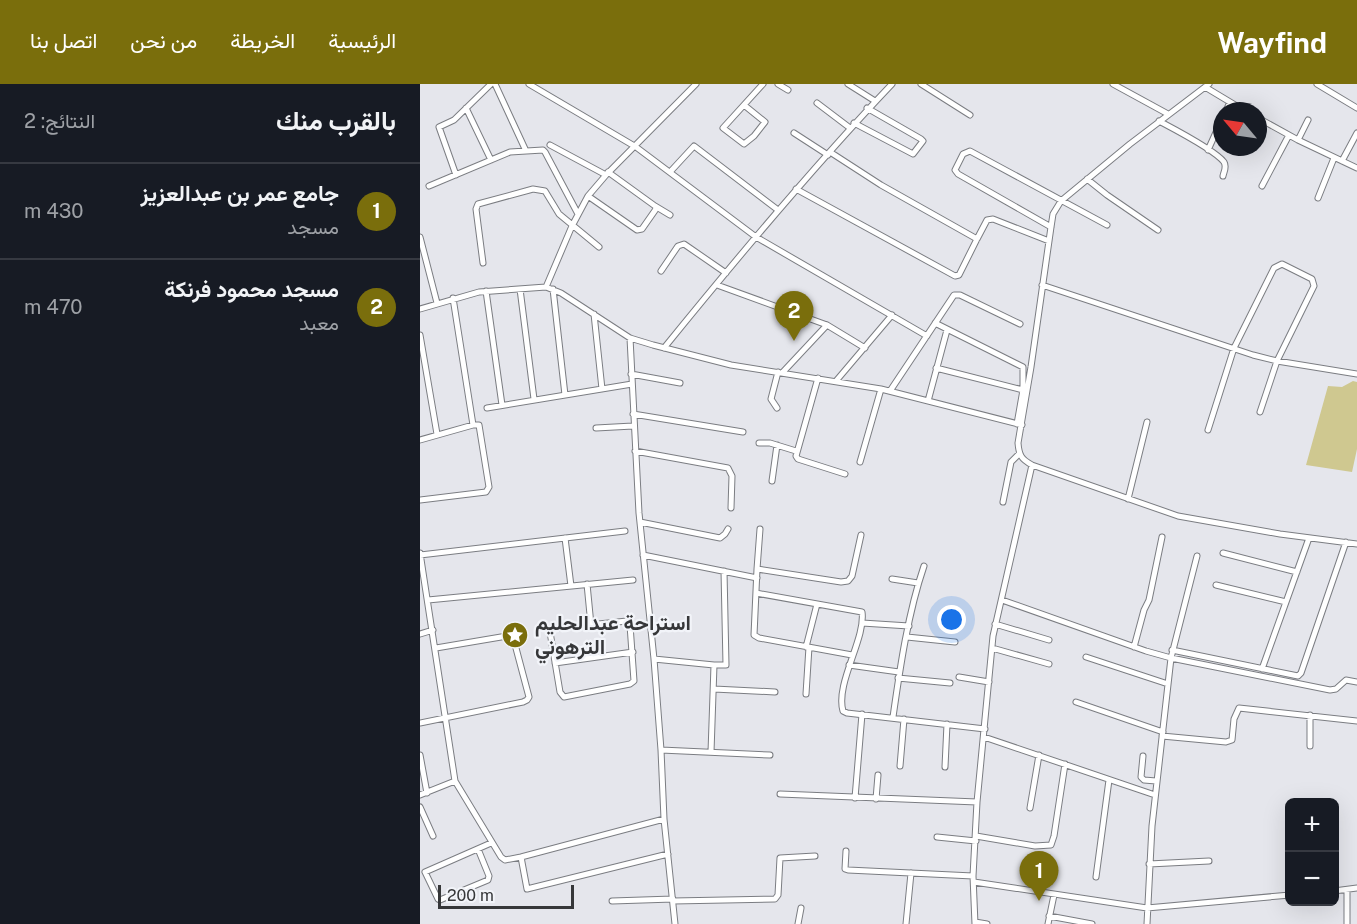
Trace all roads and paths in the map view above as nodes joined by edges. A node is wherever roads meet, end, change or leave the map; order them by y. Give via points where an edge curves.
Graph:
1 (493, 84) edge
2 (529, 84) edge
3 (696, 84) edge
4 (763, 84) edge
5 (778, 84) edge
6 (850, 84) edge
7 (892, 84) edge
8 (921, 84) edge
9 (1113, 84) edge
10 (1317, 84) edge
11 (1207, 86) edge
12 (788, 90) dead end
13 (875, 101) junction
14 (1230, 102) edge
15 (817, 104) dead end
16 (744, 105) junction
17 (466, 108) junction
18 (867, 108) junction
19 (1357, 108) edge
20 (1168, 114) junction
21 (970, 115) dead end
22 (1308, 120) dead end
23 (1159, 121) junction
24 (1267, 123) edge
25 (852, 126) junction
26 (794, 133) dead end
27 (1357, 133) edge
28 (1289, 135) junction
29 (1213, 139) edge
30 (1298, 140) junction
31 (550, 144) dead end
32 (636, 147) junction
33 (1208, 150) junction
34 (526, 151) junction
35 (829, 154) junction
36 (1334, 158) junction
37 (491, 160) junction
38 (1342, 161) junction
39 (1357, 168) edge
40 (670, 172) junction
41 (607, 174) junction
42 (456, 175) junction
43 (1222, 176) dead end
44 (1087, 179) junction
45 (429, 186) dead end
46 (1262, 186) dead end
47 (796, 189) junction
48 (588, 196) junction
49 (1318, 198) dead end
50 (1061, 201) junction
51 (655, 206) junction
52 (778, 210) junction
53 (578, 214) junction
54 (670, 215) dead end
55 (1107, 225) dead end
56 (572, 226) junction
57 (1051, 227) junction
58 (1158, 230) dead end
59 (420, 237) edge
60 (756, 237) junction
61 (977, 239) junction
62 (1049, 241) junction
63 (599, 247) dead end
64 (483, 263) dead end
65 (661, 271) dead end
66 (726, 273) junction
67 (717, 285) junction
68 (1042, 285) junction
69 (546, 287) junction
70 (520, 289) junction
71 (553, 289) junction
72 (486, 291) junction
73 (453, 298) junction
74 (437, 303) junction
75 (420, 309) edge
76 (594, 314) junction
77 (892, 315) junction
78 (935, 323) junction
79 (1020, 324) dead end
80 (827, 325) junction
81 (947, 330) junction
82 (420, 335) edge
83 (927, 336) junction
84 (630, 338) junction
85 (664, 348) junction
86 (865, 348) junction
87 (1234, 348) junction
88 (1277, 361) junction
89 (936, 368) junction
90 (780, 372) junction
91 (631, 374) junction
92 (1357, 374) edge
93 (818, 378) junction
94 (836, 381) junction
95 (680, 382) dead end
96 (632, 384) junction
97 (602, 389) junction
98 (881, 389) junction
99 (1023, 390) junction
100 (890, 391) junction
101 (565, 395) junction
102 (534, 399) junction
103 (928, 401) junction
104 (502, 405) junction
105 (487, 408) dead end
106 (777, 408) dead end
107 (1260, 412) dead end
108 (633, 414) junction
109 (1147, 422) dead end
110 (474, 425) junction
111 (1019, 425) junction
112 (633, 426) junction
113 (596, 428) dead end
114 (1208, 430) dead end
115 (742, 432) dead end
116 (437, 434) junction
117 (420, 440) edge
118 (759, 443) dead end
119 (777, 445) junction
120 (635, 451) junction
121 (796, 451) junction
122 (1019, 454) junction
123 (860, 462) dead end
124 (1032, 465) junction
125 (845, 474) dead end
126 (772, 481) dead end
127 (1128, 499) junction
128 (420, 500) edge
129 (1003, 502) dead end
130 (731, 508) dead end
131 (640, 522) junction
132 (728, 529) dead end
133 (760, 529) dead end
134 (625, 531) dead end
135 (861, 535) dead end
136 (1162, 537) dead end
137 (565, 538) junction
138 (1308, 538) junction
139 (1346, 542) junction
140 (1357, 544) edge
141 (1223, 553) dead end
142 (420, 554) edge
143 (643, 555) junction
144 (1197, 556) dead end
145 (924, 566) dead end
146 (757, 569) junction
147 (724, 571) junction
148 (1297, 572) junction
149 (756, 578) junction
150 (892, 579) dead end
151 (633, 580) dead end
152 (918, 583) junction
153 (587, 584) junction
154 (1216, 585) dead end
155 (571, 586) junction
156 (756, 593) junction
157 (428, 600) junction
158 (1002, 600) junction
159 (1286, 602) junction
160 (817, 604) junction
161 (862, 623) junction
162 (995, 624) junction
163 (591, 625) junction
164 (909, 626) junction
165 (433, 630) junction
166 (420, 634) edge
167 (907, 638) junction
168 (1048, 640) dead end
169 (955, 642) dead end
170 (1134, 646) junction
171 (808, 647) junction
172 (436, 648) junction
173 (992, 648) junction
174 (1172, 650) junction
175 (633, 652) junction
176 (852, 655) junction
177 (1086, 657) dead end
178 (1171, 658) junction
179 (654, 659) junction
180 (555, 663) junction
181 (1049, 664) dead end
182 (714, 665) junction
183 (849, 665) junction
184 (1262, 669) junction
185 (899, 675) junction
186 (959, 677) dead end
187 (989, 682) junction
188 (1357, 682) edge
189 (950, 683) dead end
190 (1167, 684) junction
191 (714, 689) junction
192 (775, 692) dead end
193 (806, 694) dead end
194 (1076, 702) dead end
195 (862, 714) junction
196 (1310, 715) junction
197 (893, 717) junction
198 (446, 718) junction
199 (904, 719) junction
200 (1357, 721) edge
201 (420, 723) edge
202 (947, 724) junction
203 (985, 729) junction
204 (1163, 734) junction
205 (984, 737) junction
206 (1310, 746) dead end
207 (661, 750) junction
208 (711, 752) junction
209 (420, 755) edge
210 (770, 755) dead end
211 (1039, 755) junction
212 (1143, 756) dead end
213 (1065, 764) junction
214 (900, 766) dead end
215 (945, 767) dead end
216 (878, 775) dead end
217 (1109, 780) junction
218 (455, 781) junction
219 (1156, 781) junction
220 (427, 793) junction
221 (780, 794) dead end
222 (420, 795) edge
223 (1155, 795) junction
224 (855, 798) junction
225 (876, 799) junction
226 (977, 802) junction
227 (420, 807) edge
228 (1030, 808) dead end
229 (664, 819) junction
230 (434, 836) dead end
231 (937, 837) dead end
232 (976, 839) junction
233 (491, 843) junction
234 (478, 849) junction
235 (846, 850) dead end
236 (668, 854) junction
237 (815, 856) dead end
238 (521, 857) junction
239 (1209, 861) dead end
240 (420, 864) edge
241 (1149, 864) junction
242 (425, 872) junction
243 (911, 873) junction
244 (1096, 877) dead end
245 (974, 879) junction
246 (1357, 888) edge
247 (1339, 890) edge
248 (1347, 893) dead end
249 (1054, 895) junction
250 (1285, 895) edge
251 (673, 900) junction
252 (612, 901) dead end
253 (801, 908) dead end
254 (1147, 908) junction
255 (1049, 915) junction
256 (975, 923) edge
257 (675, 924) edge
258 (798, 924) edge
259 (906, 924) edge
260 (987, 924) edge
261 (1048, 924) edge
262 (1092, 924) edge
263 (1147, 924) edge
264 (1347, 924) edge

1 - 17 street
1 - 34 street
2 - 32 street
3 - 32 street
4 - 16 street
5 - 12 street
6 - 13 street
7 - 13 street
8 - 21 street
9 - 20 street
10 - 19 street
11 - 14 street
11 - 20 street
13 - 18 street
15 - 25 street
16 - 16 street via 723,128 744,144 765,122
17 - 37 street
17 - 42 street via 439,129
18 - 25 street
18 - 25 street via 923,141 913,154
20 - 23 street
22 - 30 street
23 - 33 street
23 - 44 street
24 - 28 street
25 - 35 street
26 - 35 street
27 - 38 street
28 - 30 street
28 - 46 street
29 - 33 street
30 - 36 street
31 - 41 street
32 - 40 street
32 - 41 street
33 - 43 street via 1225,164
34 - 37 street via 510,152
34 - 53 street via 545,152
35 - 47 street
35 - 61 street
36 - 38 street
36 - 49 street
37 - 42 street
38 - 39 street
40 - 52 street via 694,146
40 - 60 street
41 - 48 street
41 - 51 street
42 - 45 street
44 - 50 street
44 - 58 street
47 - 52 street
47 - 61 street via 955,276
48 - 51 street via 639,230
48 - 53 street
50 - 55 street
50 - 57 street
50 - 57 street via 970,151 963,154 955,170
51 - 54 street
52 - 60 street
53 - 56 street
56 - 63 street
56 - 64 street via 541,189 481,202 476,209
56 - 69 street
57 - 62 street
59 - 74 street
60 - 66 street
60 - 77 street
61 - 62 street via 987,220 993,219
62 - 68 street
65 - 66 street via 681,244
66 - 67 street
67 - 80 street
67 - 85 street
68 - 87 street
68 - 111 street
69 - 70 street
69 - 71 street
70 - 72 street
70 - 102 street
71 - 76 street
71 - 101 street
72 - 73 street
72 - 104 street
73 - 74 street
73 - 110 street
74 - 75 street
76 - 84 street
76 - 97 street
77 - 83 street
77 - 86 street
78 - 79 street via 955,294
78 - 81 street
78 - 83 street
80 - 86 street
80 - 90 street
81 - 89 street
81 - 99 street via 1018,363 1024,372
82 - 116 street
83 - 100 street
84 - 85 street
84 - 91 street
85 - 90 street via 731,365
86 - 94 street
87 - 88 street
87 - 88 street via 1274,268 1282,264 1312,279 1314,286
87 - 114 street
88 - 92 street
88 - 107 street
89 - 99 street
89 - 103 street
90 - 93 street
90 - 106 street via 771,399
91 - 95 street
91 - 96 street
93 - 94 street
93 - 121 street
94 - 98 street
96 - 97 street
96 - 108 street
97 - 101 street
98 - 100 street
98 - 123 street
99 - 111 street
100 - 103 street
101 - 102 street
102 - 104 street
103 - 111 street
104 - 105 street
108 - 112 street
108 - 115 street
109 - 127 street
110 - 116 street
110 - 128 street via 480,427 488,490
111 - 122 street
112 - 113 street
112 - 120 street
116 - 117 street
118 - 119 street
119 - 121 street
119 - 126 street
120 - 130 street via 728,468 732,476
120 - 131 street
121 - 125 street via 798,459
122 - 124 street
122 - 129 street via 1011,462
124 - 127 street
124 - 158 street
127 - 138 street via 1178,516
131 - 132 street via 720,538
131 - 143 street
133 - 146 street
134 - 137 street
135 - 146 street via 848,581
136 - 170 street via 1149,600
137 - 142 street
137 - 155 street
138 - 139 street
138 - 148 street
139 - 140 street
139 - 184 street via 1301,673 1293,677
141 - 148 street
142 - 157 street
143 - 147 street
143 - 179 street
144 - 174 street
145 - 152 street
146 - 149 street
147 - 149 street
147 - 182 street via 727,661 724,666
148 - 159 street
149 - 156 street
150 - 152 street
151 - 153 street
152 - 164 street
153 - 155 street
153 - 163 street
154 - 159 street
155 - 157 street
156 - 160 street
156 - 171 street via 754,635
157 - 165 street
158 - 162 street
158 - 170 street
159 - 184 street
160 - 161 street via 859,610
160 - 171 street
161 - 164 street
161 - 176 street
162 - 168 street
162 - 173 street
163 - 175 street via 629,622
163 - 180 street via 551,629
164 - 167 street
165 - 166 street
165 - 172 street
167 - 169 street
167 - 185 street
170 - 178 street
171 - 176 street
171 - 193 street
172 - 198 street
172 - 198 street via 513,637 529,697 522,702
173 - 181 street
173 - 187 street
174 - 178 street
174 - 184 street
175 - 180 street
175 - 180 street via 632,684 566,698 560,692
176 - 183 street
177 - 190 street
178 - 188 street via 1330,690 1346,680
178 - 190 street
179 - 182 street
179 - 207 street
182 - 191 street
183 - 185 street
183 - 195 street via 842,707 847,713
185 - 189 street
185 - 197 street
186 - 187 street
187 - 203 street
190 - 204 street
191 - 192 street
191 - 208 street
194 - 204 street
195 - 197 street
195 - 224 street
196 - 200 street
196 - 204 street via 1239,708 1232,740
196 - 206 street
197 - 199 street
198 - 201 street
198 - 218 street
199 - 202 street
199 - 214 street
202 - 203 street
202 - 215 street
203 - 205 street
204 - 219 street
205 - 211 street
205 - 226 street
207 - 208 street
207 - 229 street
208 - 210 street
209 - 220 street
211 - 213 street
211 - 228 street
212 - 219 street via 1141,777
213 - 217 street
213 - 232 street via 1051,845
216 - 225 street
217 - 223 street
217 - 244 street
218 - 220 street
218 - 233 street
219 - 223 street
220 - 222 street
221 - 224 street
223 - 241 street
224 - 225 street
225 - 226 street
226 - 232 street
227 - 230 street
229 - 236 street
229 - 238 street
231 - 232 street
232 - 245 street
233 - 234 street
233 - 238 street via 502,859
234 - 242 street
234 - 242 street via 488,880 457,895 438,899
235 - 243 street via 845,869
236 - 238 street via 527,889
236 - 251 street
237 - 251 street via 780,858 775,899
239 - 241 street
240 - 242 street
241 - 254 street
243 - 245 street
243 - 259 street
245 - 249 street
245 - 256 street
246 - 247 street
248 - 264 street
249 - 254 street
249 - 255 street
250 - 254 street
251 - 252 street
251 - 257 street
253 - 258 street
254 - 263 street
255 - 261 street
255 - 262 street
256 - 260 street

